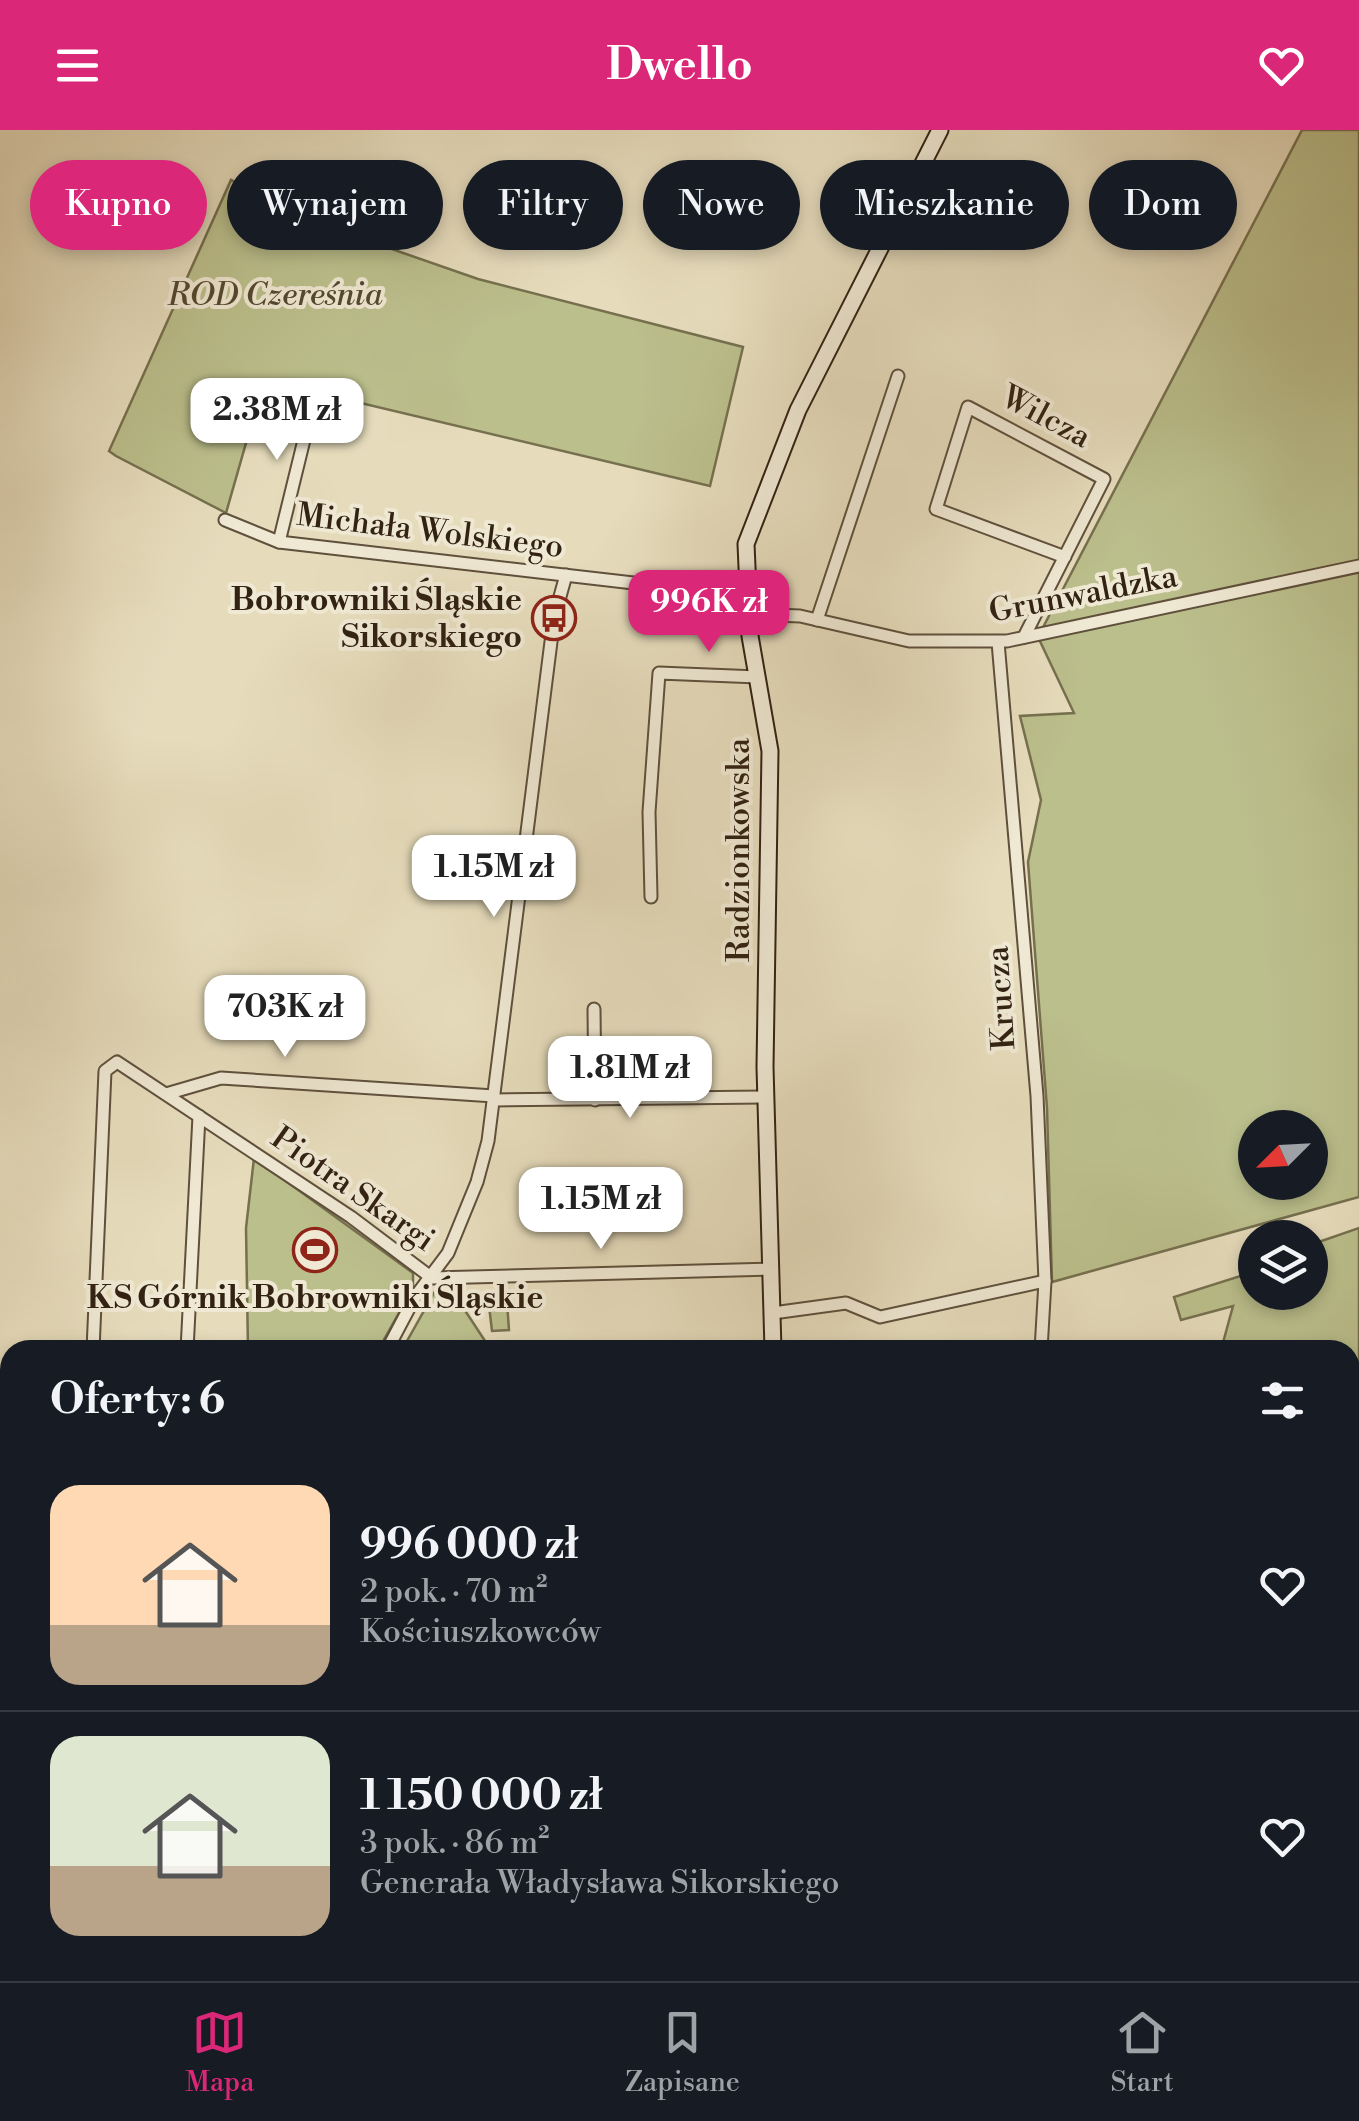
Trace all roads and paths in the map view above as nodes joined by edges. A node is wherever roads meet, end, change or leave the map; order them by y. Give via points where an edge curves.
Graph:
1 (940, 130) edge
2 (898, 376) dead end
3 (316, 395) dead end
4 (226, 520) dead end
5 (279, 542) junction
6 (1066, 557) junction
7 (1359, 566) edge
8 (566, 575) junction
9 (748, 616) junction
10 (817, 620) junction
11 (1024, 637) junction
12 (998, 642) junction
13 (758, 677) junction
14 (651, 897) dead end
15 (594, 1010) dead end
16 (594, 1067) junction
17 (664, 1067) dead end
18 (166, 1094) junction
19 (765, 1097) junction
20 (494, 1098) junction
21 (595, 1100) junction
22 (199, 1116) junction
23 (772, 1269) junction
24 (432, 1278) junction
25 (1045, 1281) junction
26 (773, 1314) junction
27 (93, 1340) edge
28 (188, 1340) edge
29 (392, 1340) edge
30 (773, 1340) edge
31 (1041, 1340) edge

1 - 9 street, Radzionkowska via 819,366 748,534
2 - 10 street
3 - 5 street
4 - 5 street, Michała Wolskiego
5 - 8 street, Michała Wolskiego
6 - 6 street, Wilcza via 936,509 968,407 1104,480
6 - 11 street
7 - 11 street, Grunwaldzka
8 - 9 street, Michała Wolskiego via 662,588
8 - 20 street via 554,618
9 - 10 street, Grunwaldzka
9 - 13 street, Radzionkowska
10 - 12 street, Grunwaldzka via 909,641
11 - 12 street, Grunwaldzka
12 - 25 street, Krucza via 1036,1086
13 - 14 street via 659,673 649,812
13 - 19 street, Radzionkowska via 770,751
15 - 16 street
16 - 17 street
16 - 21 street
18 - 20 street via 221,1078
18 - 22 street, Piotra Skargi
18 - 27 street, Piotra Skargi via 122,1063 105,1071
19 - 21 street
19 - 23 street, Radzionkowska
20 - 21 street
20 - 24 street via 477,1182
22 - 24 street, Piotra Skargi
22 - 28 street
23 - 24 street, Piotra Skargi
23 - 26 street, Radzionkowska
24 - 29 street
25 - 26 street via 887,1316 846,1303
25 - 31 street, Krucza
26 - 30 street, Radzionkowska

